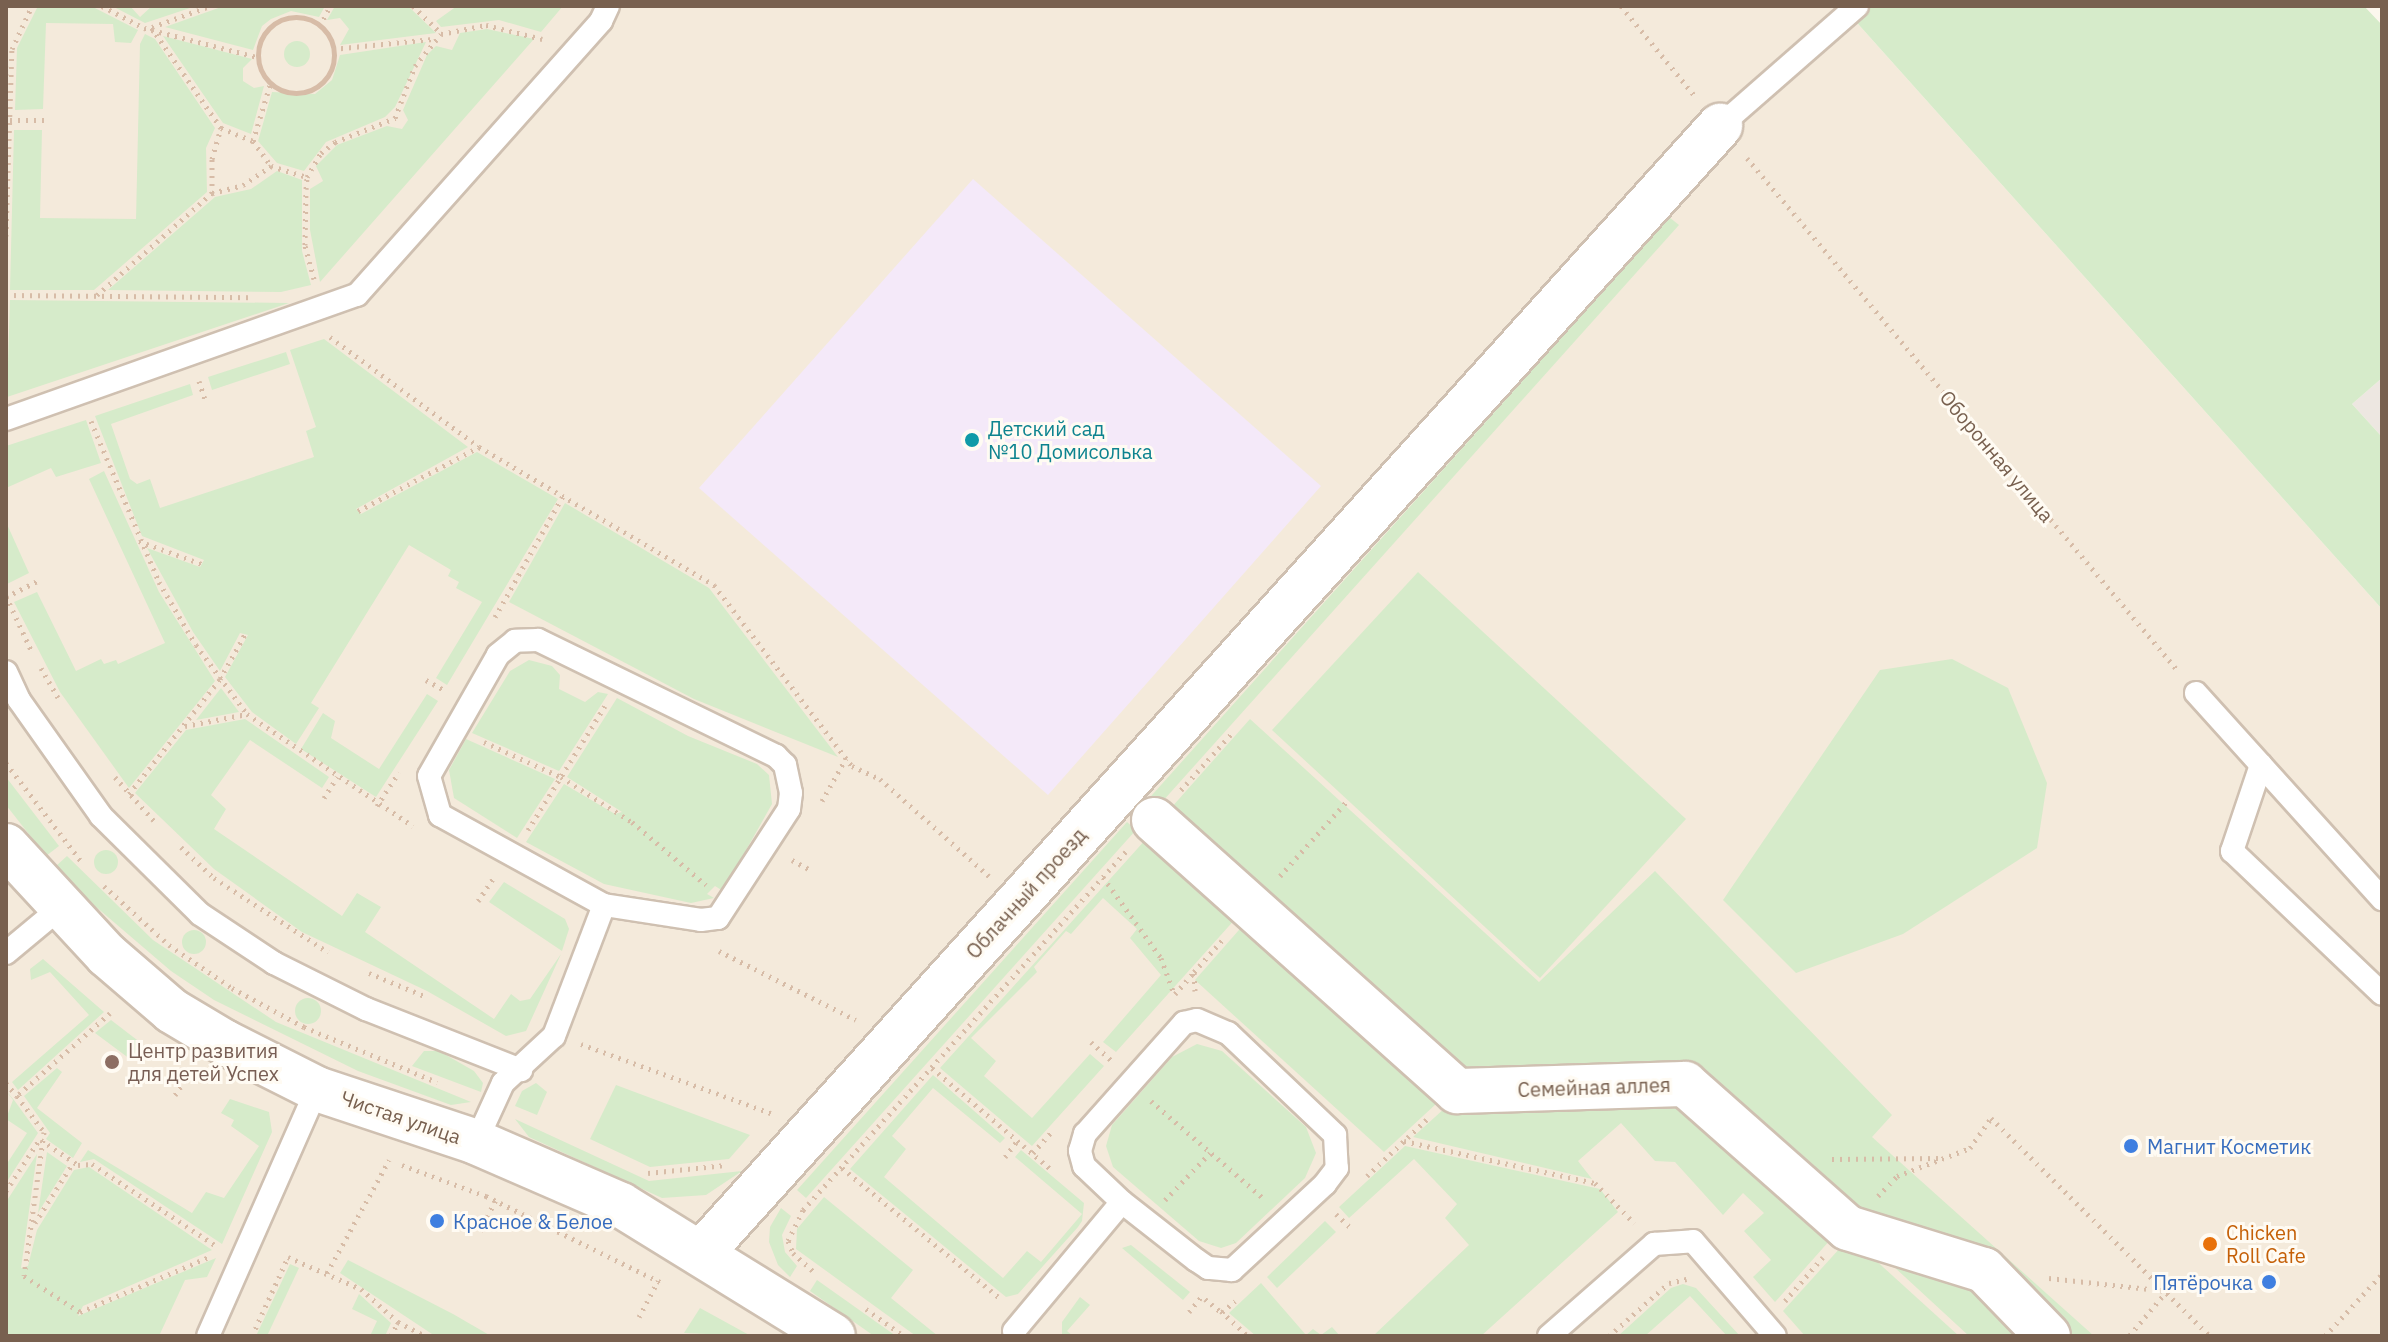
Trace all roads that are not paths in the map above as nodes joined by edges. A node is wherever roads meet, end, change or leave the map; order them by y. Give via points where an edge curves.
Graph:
1 (608, 6) edge
2 (1857, 6) edge
3 (1720, 126) joint
4 (6, 419) edge
5 (6, 672) edge
6 (2196, 693) road end
7 (2261, 765) junction
8 (1154, 820) dead end
9 (6, 846) edge
10 (2382, 899) edge
11 (604, 905) junction
12 (60, 908) junction
13 (6, 953) edge
14 (2382, 994) edge
15 (521, 1070) junction
16 (317, 1089) junction
17 (476, 1142) junction
18 (1122, 1202) junction
19 (703, 1251) junction
20 (1016, 1330) edge
21 (1770, 1330) edge
22 (829, 1335) edge
23 (208, 1336) edge
24 (1549, 1336) edge
25 (2048, 1336) edge

1 - 4 lane via 601,21 357,295 324,311
2 - 3 lane
3 - 19 street, Облачный проезд
5 - 15 lane via 19,700 101,816 200,914 274,963 366,1009
6 - 7 lane
7 - 10 lane
7 - 14 lane via 2232,851
8 - 25 street, Семейная аллея via 1457,1091 1685,1084 1848,1228 1984,1270
9 - 12 street, Чистая улица
11 - 11 lane via 706,920 722,915 789,809 785,765 538,640 515,641 498,655 429,776 440,815
11 - 15 lane via 554,1036
12 - 13 lane
12 - 16 street, Чистая улица via 172,1011
15 - 17 lane via 503,1083
16 - 17 street, Чистая улица
16 - 23 lane
17 - 19 street, Чистая улица via 621,1205
18 - 18 lane via 1196,1260 1221,1271 1245,1261 1337,1168 1335,1135 1228,1033 1197,1020 1184,1023 1093,1120 1080,1151 1093,1178
18 - 20 lane
19 - 22 street, Чистая улица
21 - 24 lane via 1693,1241 1654,1244

